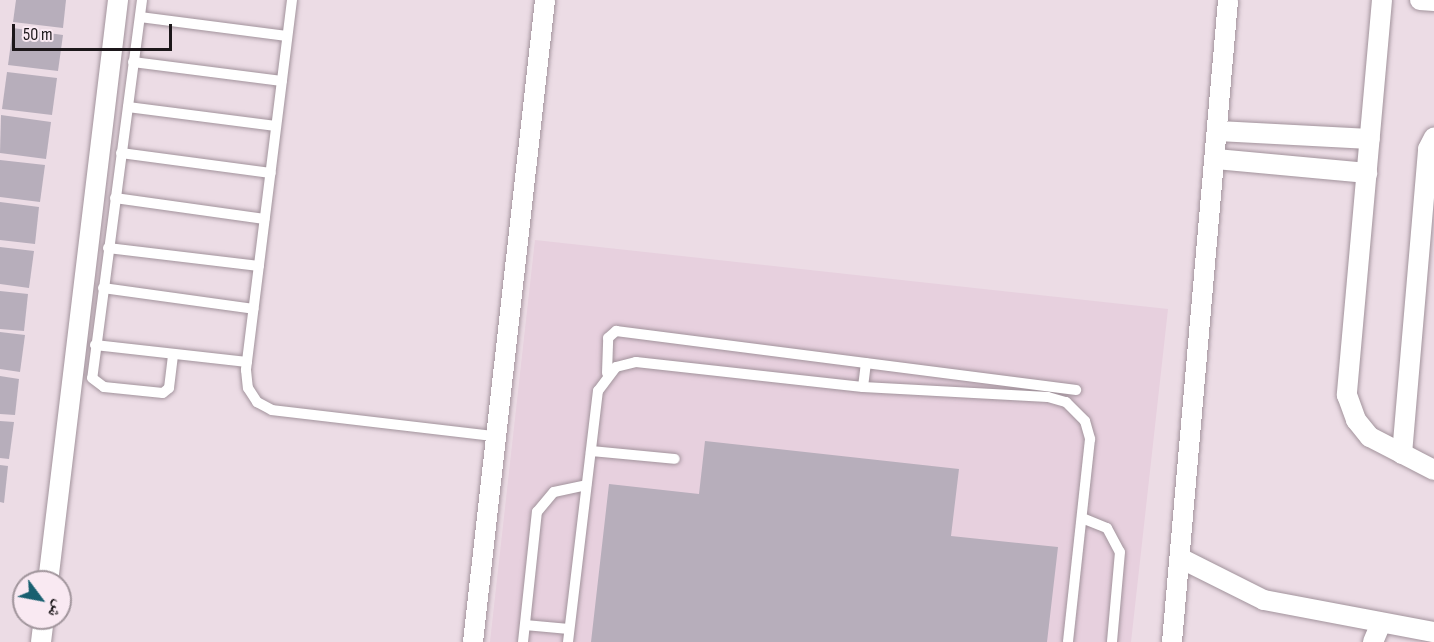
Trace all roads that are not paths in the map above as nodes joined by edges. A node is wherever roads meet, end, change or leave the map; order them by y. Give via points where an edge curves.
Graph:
1 (118, 0) edge
2 (142, 0) edge
3 (292, 0) edge
4 (545, 0) edge
5 (1228, 0) edge
6 (1382, 0) edge
7 (1419, 0) edge
8 (1434, 1) edge
9 (140, 17) junction
10 (287, 36) junction
11 (133, 62) junction
12 (282, 81) junction
13 (128, 107) junction
14 (276, 126) junction
15 (1218, 131) junction
16 (1434, 137) edge
17 (1370, 139) junction
18 (121, 153) junction
19 (1216, 159) junction
20 (1367, 173) junction
21 (271, 174) junction
22 (115, 198) junction
23 (265, 219) junction
24 (108, 248) junction
25 (259, 266) junction
26 (103, 288) junction
27 (254, 309) junction
28 (95, 345) junction
29 (173, 354) junction
30 (247, 362) junction
31 (866, 363) junction
32 (608, 373) junction
33 (863, 387) junction
34 (1076, 390) dead end
35 (494, 436) junction
36 (591, 451) junction
37 (1402, 454) junction
38 (675, 459) dead end
39 (1434, 470) edge
40 (586, 485) junction
41 (1082, 518) junction
42 (1180, 558) junction
43 (49, 570) edge
44 (1381, 623) junction
45 (525, 625) junction
46 (569, 629) junction
47 (1434, 632) edge
48 (473, 642) edge
49 (523, 642) edge
50 (568, 642) edge
51 (1068, 642) edge
52 (1112, 642) edge
53 (1172, 642) edge
54 (1373, 642) edge

1 - 43 street
2 - 9 lane
3 - 10 lane
4 - 35 street
5 - 15 street
6 - 17 street
7 - 8 street
9 - 10 lane
9 - 11 lane
10 - 12 lane
11 - 12 lane
11 - 13 lane
12 - 14 lane
13 - 14 lane
13 - 18 lane
14 - 21 lane
15 - 17 street
15 - 19 street
16 - 37 street via 1428,149
17 - 20 street
18 - 21 lane
18 - 22 lane
19 - 20 street
19 - 42 street
20 - 37 street via 1347,395 1362,429
21 - 23 lane
22 - 23 lane
22 - 24 lane
23 - 25 lane
24 - 25 lane
24 - 26 lane
25 - 27 lane
26 - 27 lane
26 - 28 lane
27 - 30 lane
28 - 29 lane
28 - 29 lane via 91,373 95,382 155,394 169,388
29 - 30 lane
30 - 35 lane via 246,379 251,395 272,410
31 - 32 lane via 616,331 608,338
31 - 33 lane
31 - 34 lane
32 - 33 lane via 636,362
32 - 36 lane via 598,391
33 - 41 lane via 1048,397 1066,402 1085,421 1090,439
35 - 48 street
36 - 38 lane
36 - 40 lane
37 - 39 street
40 - 45 lane via 554,492 540,506
40 - 46 lane
41 - 51 lane
41 - 52 lane via 1107,528 1120,552
42 - 44 street via 1264,600
42 - 53 street
44 - 47 street
44 - 54 street
45 - 46 lane
45 - 49 lane
46 - 50 lane

